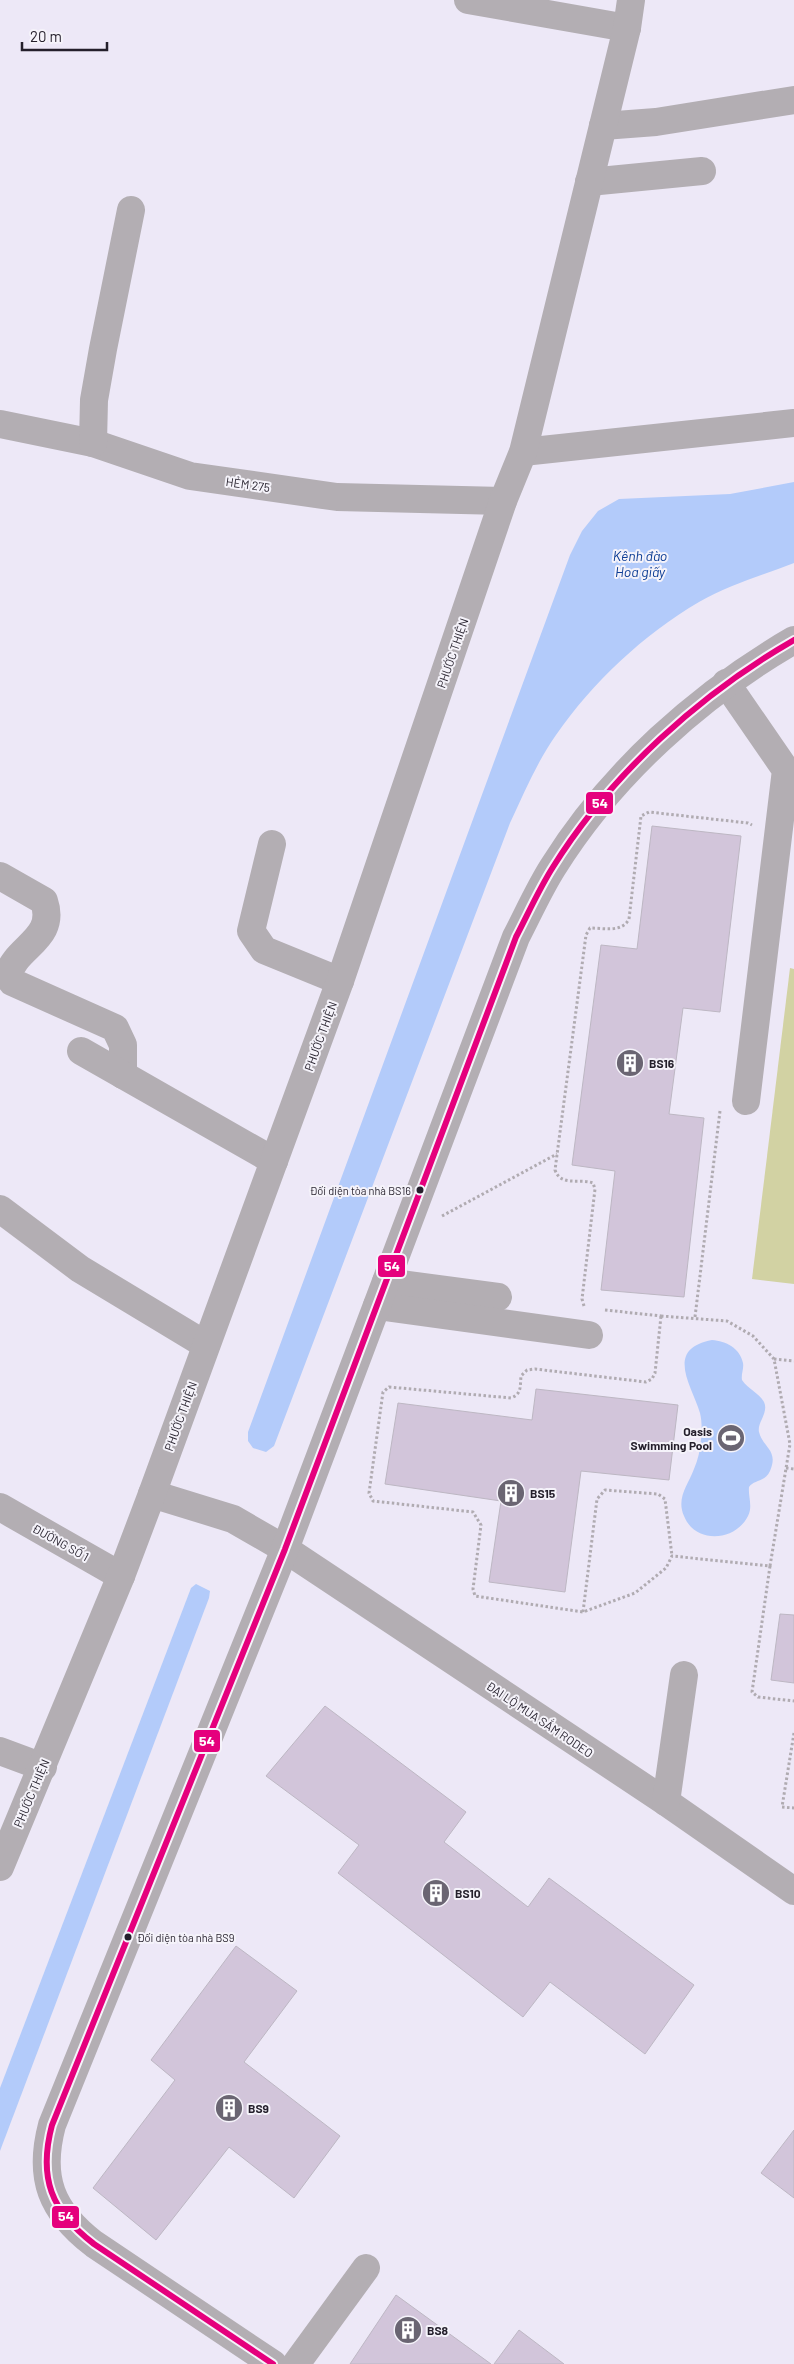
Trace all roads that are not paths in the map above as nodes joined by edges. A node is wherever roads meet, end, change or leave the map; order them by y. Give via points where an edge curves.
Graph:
1 (468, 0) edge
2 (631, 0) edge
3 (627, 28) junction
4 (794, 100) edge
5 (603, 126) junction
6 (702, 171) dead end
7 (589, 182) junction
8 (131, 210) dead end
9 (794, 423) edge
10 (0, 424) edge
11 (93, 443) junction
12 (523, 452) junction
13 (503, 501) junction
14 (794, 640) edge
15 (726, 683) junction
16 (272, 844) dead end
17 (0, 876) edge
18 (340, 981) junction
19 (81, 1051) dead end
20 (123, 1075) junction
21 (746, 1101) dead end
22 (274, 1161) junction
23 (0, 1209) edge
24 (381, 1294) junction
25 (498, 1297) dead end
26 (589, 1322) road end
27 (206, 1345) junction
28 (152, 1494) junction
29 (0, 1507) edge
30 (284, 1549) junction
31 (121, 1576) junction
32 (684, 1675) dead end
33 (0, 1751) edge
34 (43, 1767) junction
35 (666, 1802) junction
36 (0, 1867) edge
37 (794, 1891) edge
38 (366, 2268) dead end
39 (273, 2364) edge
40 (296, 2364) edge

1 - 3 street
2 - 3 street, PHƯỚC THIỆN
3 - 5 street, PHƯỚC THIỆN
4 - 5 street via 656,122
5 - 7 street, PHƯỚC THIỆN
6 - 7 street
7 - 12 street, PHƯỚC THIỆN
8 - 11 street via 101,357 94,400
9 - 12 street
10 - 11 street, HẺM 275
11 - 13 street, HẺM 275 via 190,476 337,497
12 - 13 street, PHƯỚC THIỆN
13 - 18 street, PHƯỚC THIỆN
14 - 15 street
15 - 21 street via 786,770
15 - 24 street via 690,710 626,774 553,866 516,937
16 - 18 street via 251,931 264,950
17 - 20 street via 44,901 48,912 46,925 11,966 8,976 24,988 115,1028 123,1045
18 - 22 street, PHƯỚC THIỆN
19 - 20 street
20 - 22 street
22 - 27 street, PHƯỚC THIỆN
23 - 27 street via 80,1269
24 - 25 street
24 - 26 street
24 - 30 street
27 - 28 street, PHƯỚC THIỆN
28 - 30 street, ĐẠI LỘ MUA SẮM RODEO via 233,1519
28 - 31 street, PHƯỚC THIỆN
29 - 31 street, ĐƯỜNG SỐ 1
30 - 35 street, ĐẠI LỘ MUA SẮM RODEO
30 - 39 street via 52,2125 46,2168 55,2202 82,2235
31 - 34 street, PHƯỚC THIỆN
32 - 35 street
33 - 34 street
34 - 36 street, PHƯỚC THIỆN
35 - 37 street, ĐẠI LỘ MUA SẮM RODEO
38 - 40 street

